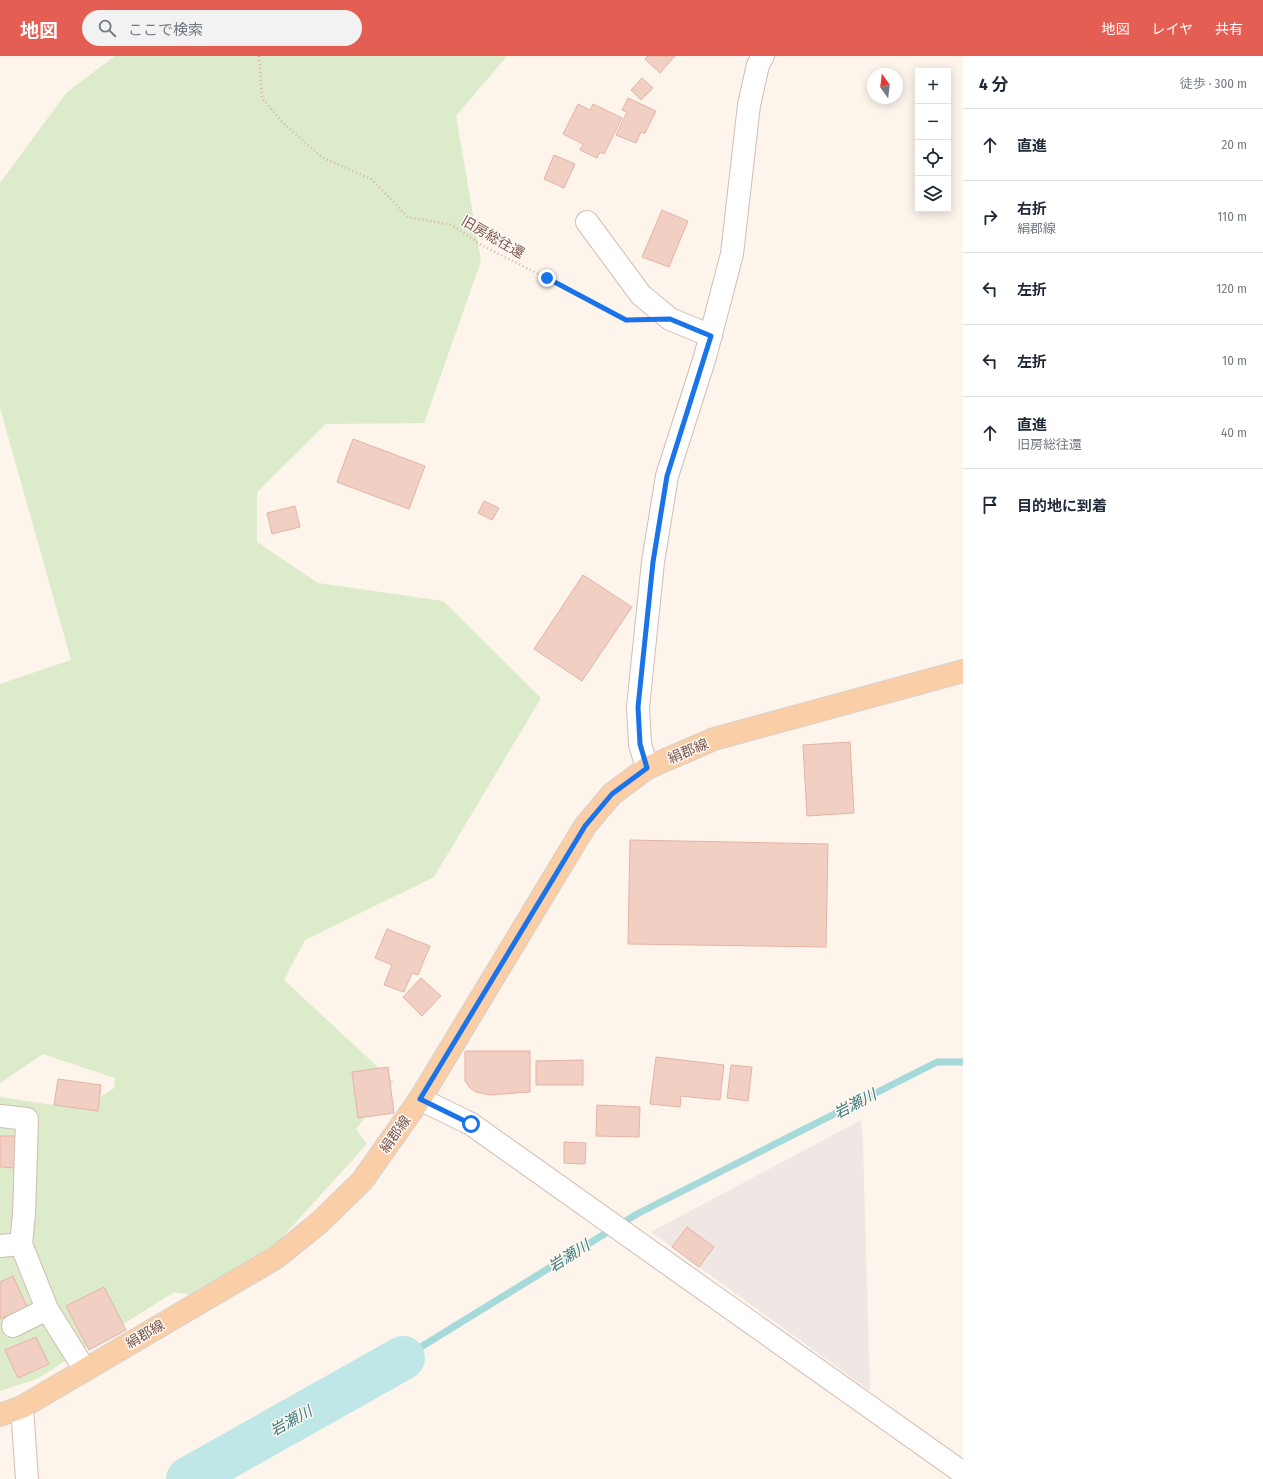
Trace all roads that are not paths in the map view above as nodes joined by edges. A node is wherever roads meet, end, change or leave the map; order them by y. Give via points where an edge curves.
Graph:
1 (763, 56) edge
2 (587, 222) dead end
3 (711, 336) junction
4 (963, 672) edge
5 (647, 768) junction
6 (420, 1099) junction
7 (0, 1116) edge
8 (10, 1245) edge
9 (47, 1309) junction
10 (14, 1326) dead end
11 (85, 1370) junction
12 (22, 1407) junction
13 (0, 1415) edge
14 (963, 1473) edge
15 (27, 1479) edge

1 - 3 street via 758,65 749,105 732,254
2 - 3 street via 641,296 670,319
3 - 5 street via 667,476 653,562 638,707 640,744
4 - 5 main road, 絹郡線 via 714,739
5 - 6 main road, 絹郡線 via 612,794 585,826
6 - 11 main road, 絹郡線 via 362,1181 320,1222 277,1257
6 - 14 street via 471,1124
7 - 8 street via 27,1119
8 - 9 street
9 - 10 street
9 - 11 street
11 - 12 main road, 絹郡線
12 - 13 main road, 絹郡線
12 - 15 street

